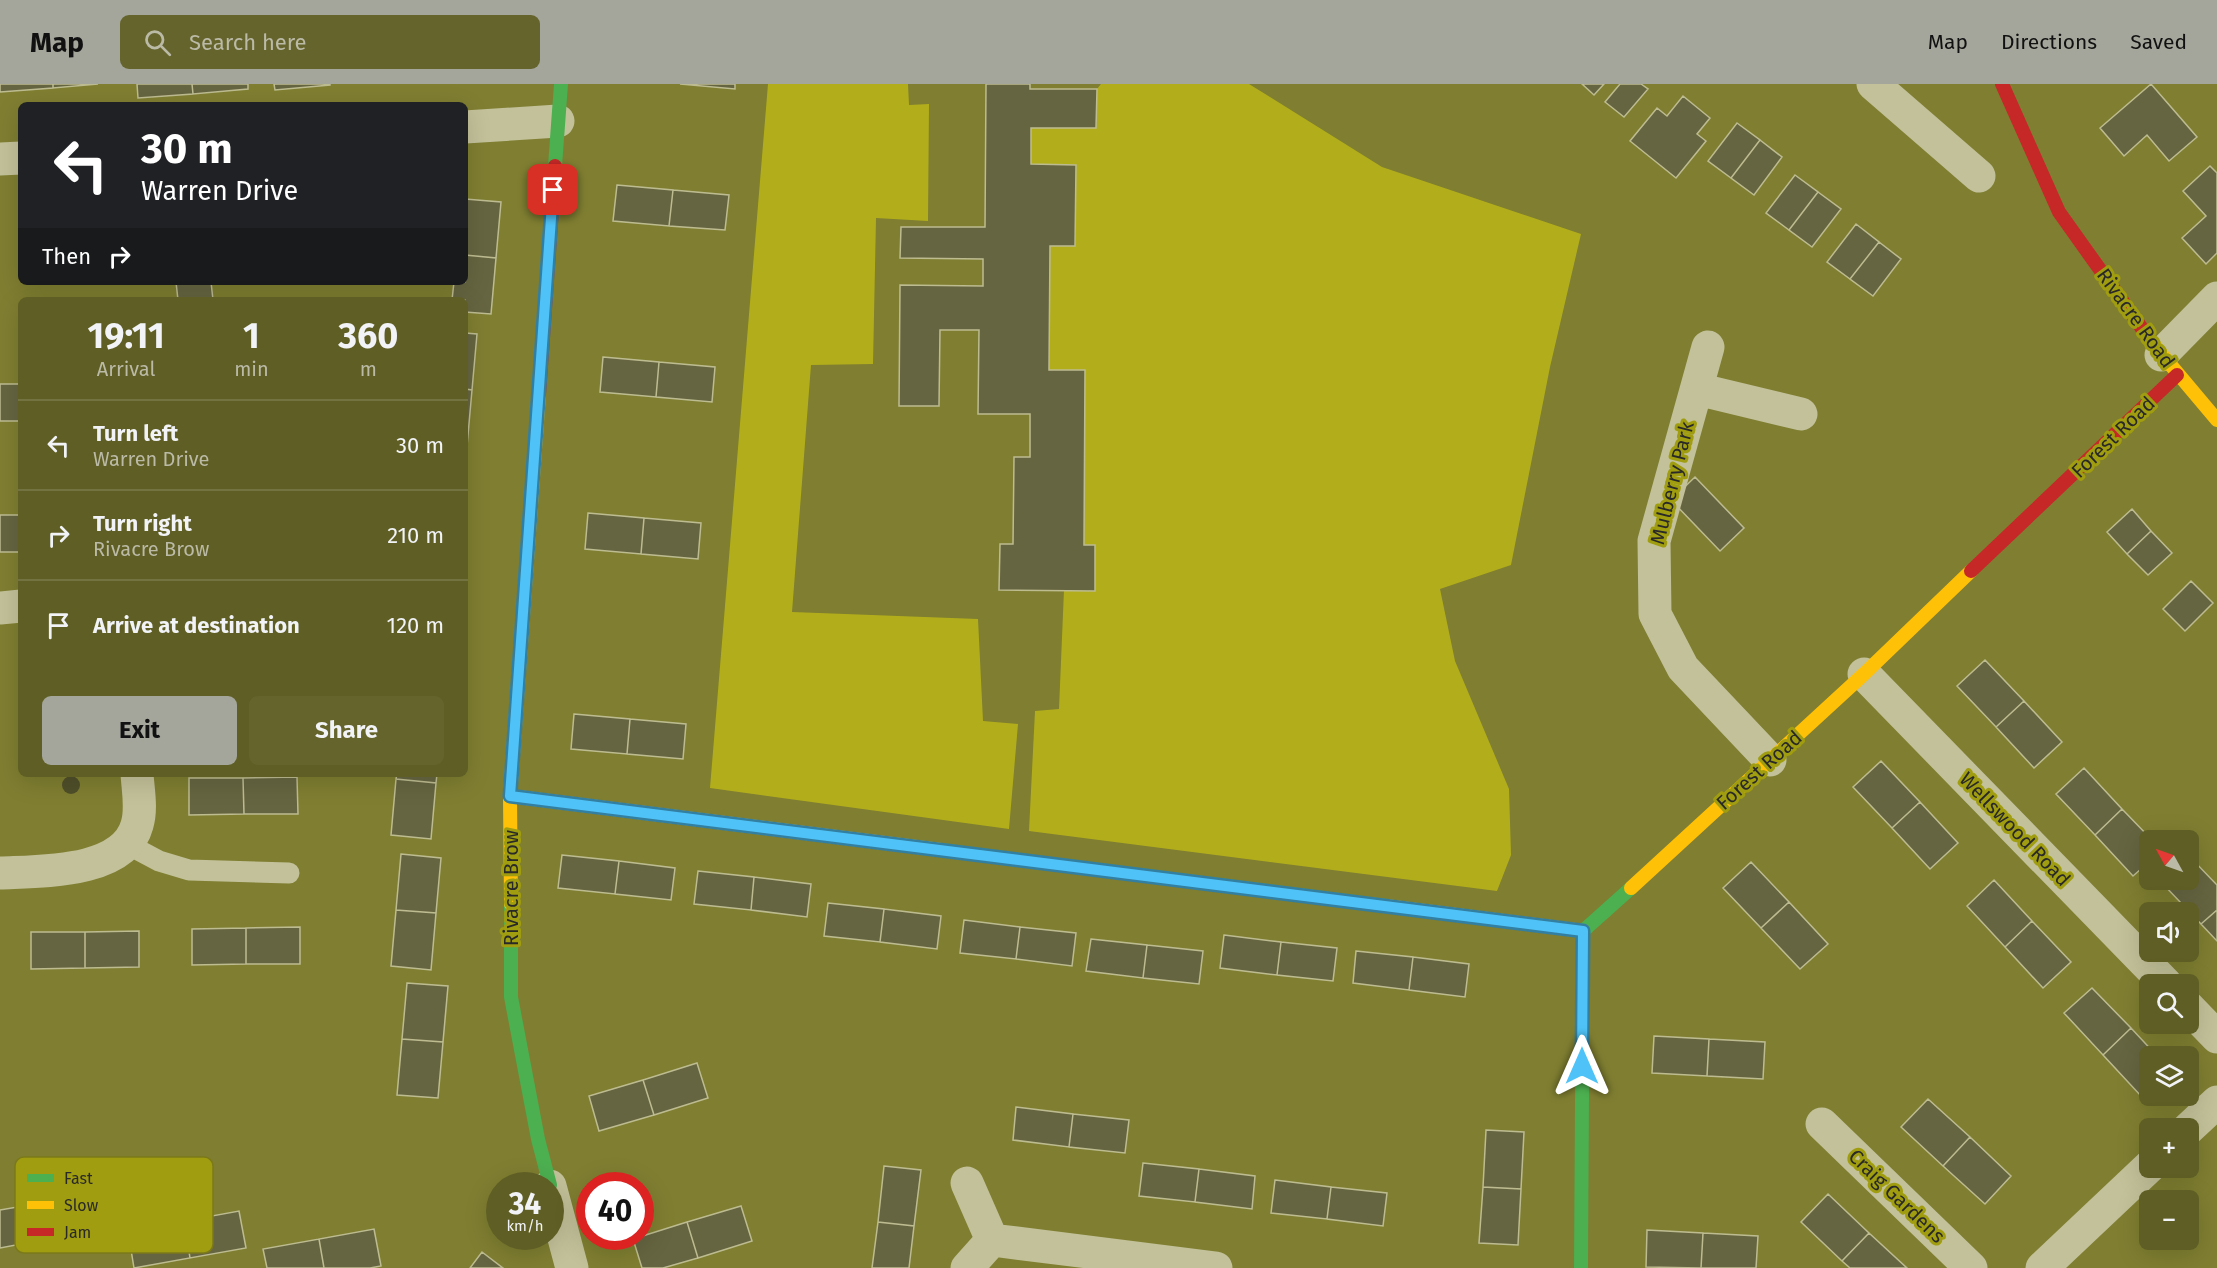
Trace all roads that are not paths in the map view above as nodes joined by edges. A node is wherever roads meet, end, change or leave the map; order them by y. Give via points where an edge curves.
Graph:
1 (561, 84) edge
2 (1873, 84) edge
3 (2002, 84) edge
4 (558, 120) junction
5 (468, 127) edge
6 (18, 158) edge
7 (0, 159) edge
8 (1979, 176) dead end
9 (2217, 298) edge
10 (1708, 347) dead end
11 (2169, 365) junction
12 (1697, 389) junction
13 (1801, 414) dead end
14 (2217, 420) edge
15 (18, 606) edge
16 (0, 608) edge
17 (1864, 674) junction
18 (1770, 760) junction
19 (137, 777) edge
20 (510, 796) junction
21 (127, 844) junction
22 (0, 873) edge
23 (289, 873) dead end
24 (1583, 931) junction
25 (2156, 974) edge
26 (2199, 1018) edge
27 (2217, 1037) edge
28 (2217, 1101) edge
29 (2199, 1118) edge
30 (1822, 1124) dead end
31 (547, 1172) edge
32 (2139, 1176) edge
33 (968, 1183) dead end
34 (564, 1238) edge
35 (992, 1240) junction
36 (572, 1268) edge
37 (967, 1268) edge
38 (1216, 1268) edge
39 (1581, 1268) edge
40 (1971, 1268) edge
41 (2042, 1268) edge

1 - 4 street, Rivacre Brow
2 - 8 street
3 - 11 street, Rivacre Road via 2059,212
4 - 5 street
4 - 20 street, Rivacre Brow
6 - 7 street
9 - 11 street
10 - 12 street, Mulberry Park
11 - 14 street, Rivacre Road
11 - 17 street, Forest Road
12 - 13 street
12 - 18 street, Mulberry Park via 1654,541 1655,614 1683,668
15 - 16 street
17 - 18 street, Forest Road
17 - 25 street, Wellswood Road
18 - 24 street, Forest Road
19 - 21 street via 137,826
20 - 24 street
20 - 31 street, Rivacre Brow via 512,997
21 - 22 street via 111,857 80,867
21 - 23 lane via 159,861 189,870
24 - 39 street
26 - 27 street
28 - 29 street
30 - 40 street, Craig Gardens
32 - 41 street
33 - 35 street
34 - 36 street, Rivacre Brow
35 - 37 street
35 - 38 street

